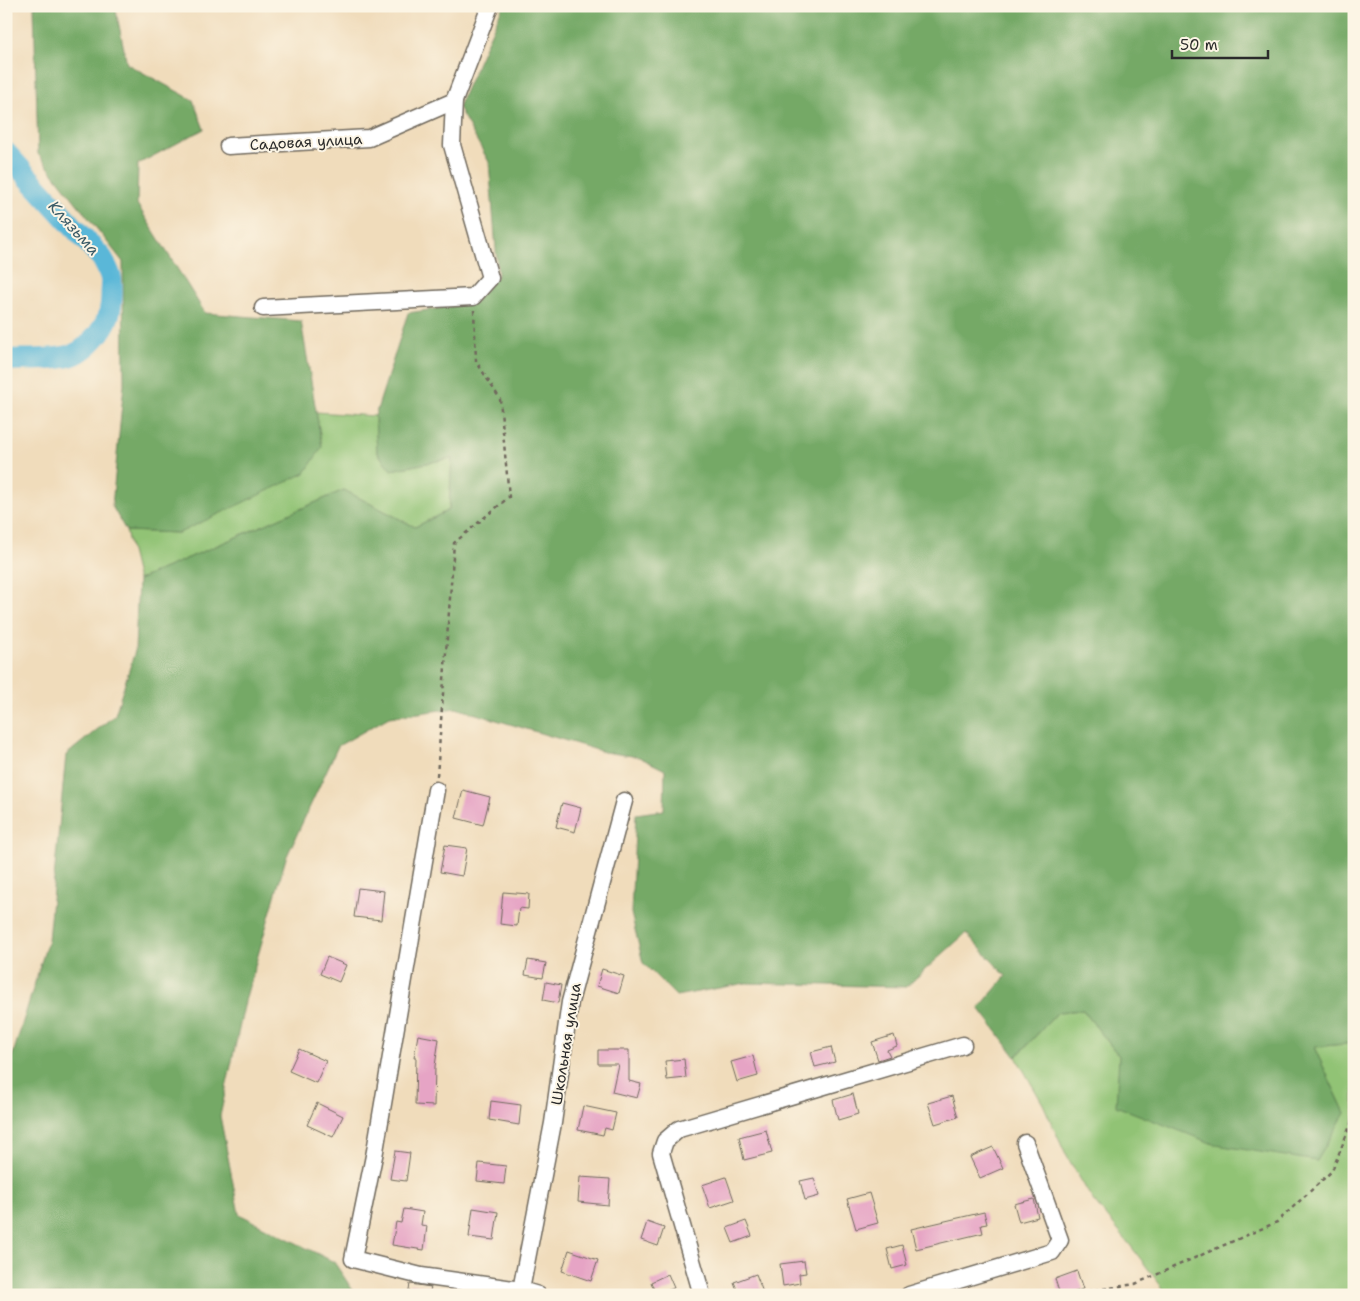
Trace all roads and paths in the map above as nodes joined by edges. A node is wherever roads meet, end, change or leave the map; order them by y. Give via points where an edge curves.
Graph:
1 (490, 6) edge
2 (454, 101) junction
3 (228, 146) dead end
4 (473, 297) junction
5 (263, 308) dead end
6 (436, 790) joint
7 (624, 801) dead end
8 (963, 1045) dead end
9 (1354, 1116) edge
10 (1025, 1142) dead end
11 (521, 1290) junction
12 (538, 1295) edge
13 (702, 1295) edge
14 (909, 1295) edge
15 (1080, 1295) edge

1 - 2 street
2 - 3 street, Садовая улица via 369,138
2 - 4 street via 452,145 490,278
4 - 5 street
4 - 6 path via 476,361 500,400 509,497 454,543
6 - 11 street via 375,1151 353,1259 421,1276
7 - 11 street, Школьная улица via 570,1002 553,1123
8 - 13 street via 679,1129 665,1141 661,1153
9 - 15 path via 1332,1171 1277,1222 1135,1284
10 - 14 street via 1060,1240 1052,1252
11 - 12 street

